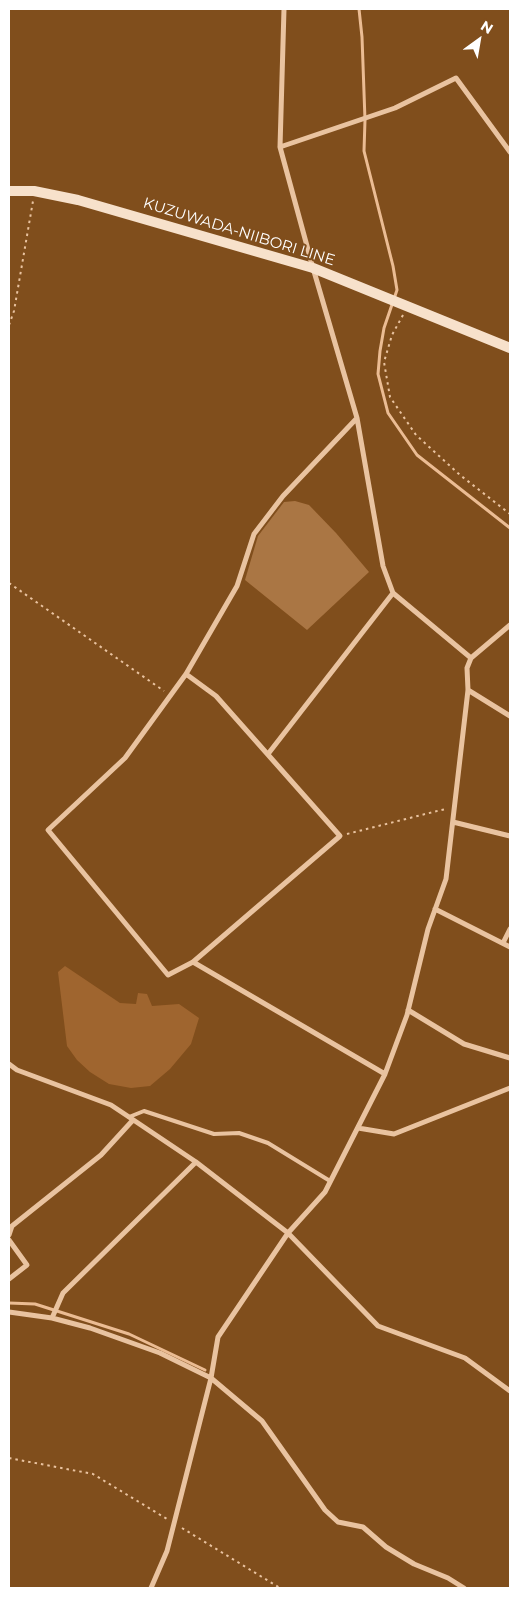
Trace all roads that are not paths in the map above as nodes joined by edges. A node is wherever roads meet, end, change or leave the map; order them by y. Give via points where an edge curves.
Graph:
1 (284, 9) edge
2 (280, 147) junction
3 (510, 152) edge
4 (9, 191) edge
5 (313, 268) junction
6 (510, 348) edge
7 (358, 418) junction
8 (393, 593) junction
9 (510, 625) edge
10 (471, 658) junction
11 (186, 674) junction
12 (468, 690) junction
13 (510, 716) edge
14 (268, 754) junction
15 (453, 822) junction
16 (510, 836) edge
17 (435, 909) junction
18 (510, 929) edge
19 (503, 942) junction
20 (510, 947) edge
21 (193, 962) junction
22 (408, 1010) junction
23 (510, 1058) edge
24 (9, 1064) edge
25 (385, 1074) junction
26 (510, 1088) edge
27 (131, 1118) junction
28 (358, 1128) junction
29 (196, 1162) junction
30 (330, 1181) junction
31 (288, 1233) junction
32 (9, 1235) edge
33 (9, 1240) edge
34 (9, 1279) edge
35 (9, 1312) edge
36 (53, 1317) junction
37 (211, 1378) junction
38 (510, 1391) edge
39 (151, 1588) edge
40 (464, 1588) edge

1 - 2 street
2 - 3 street via 395,108 456,78
2 - 5 street
4 - 5 main road, KUZUWADA-NIIBORI LINE via 78,200
5 - 6 main road, KUZUWADA-NIIBORI LINE
5 - 7 street
7 - 8 street via 383,566
7 - 11 street via 283,496 254,534 237,586
8 - 10 street
8 - 14 street
9 - 10 street
10 - 12 street via 467,668
11 - 14 street via 216,696
11 - 21 street via 124,758 48,830 168,975
12 - 13 street
12 - 15 street
14 - 21 street via 340,836
15 - 16 street
15 - 17 street via 446,879
17 - 19 street
17 - 22 street
18 - 19 street
19 - 20 street
21 - 25 street
22 - 23 street via 464,1044
22 - 25 street
24 - 27 street via 17,1070 111,1106
25 - 28 street
26 - 28 street via 394,1134
27 - 29 street
27 - 30 lane via 144,1111 214,1134 239,1133 268,1143
27 - 32 street via 101,1155 12,1226
28 - 30 street
29 - 31 street
29 - 36 street via 63,1293
30 - 31 street
31 - 37 street via 218,1336
31 - 38 street via 378,1326 465,1358
33 - 34 street via 27,1265
35 - 36 street
36 - 37 street via 160,1353
37 - 39 street via 167,1551
37 - 40 street via 262,1421 325,1510 338,1522 363,1527 386,1547 414,1564

